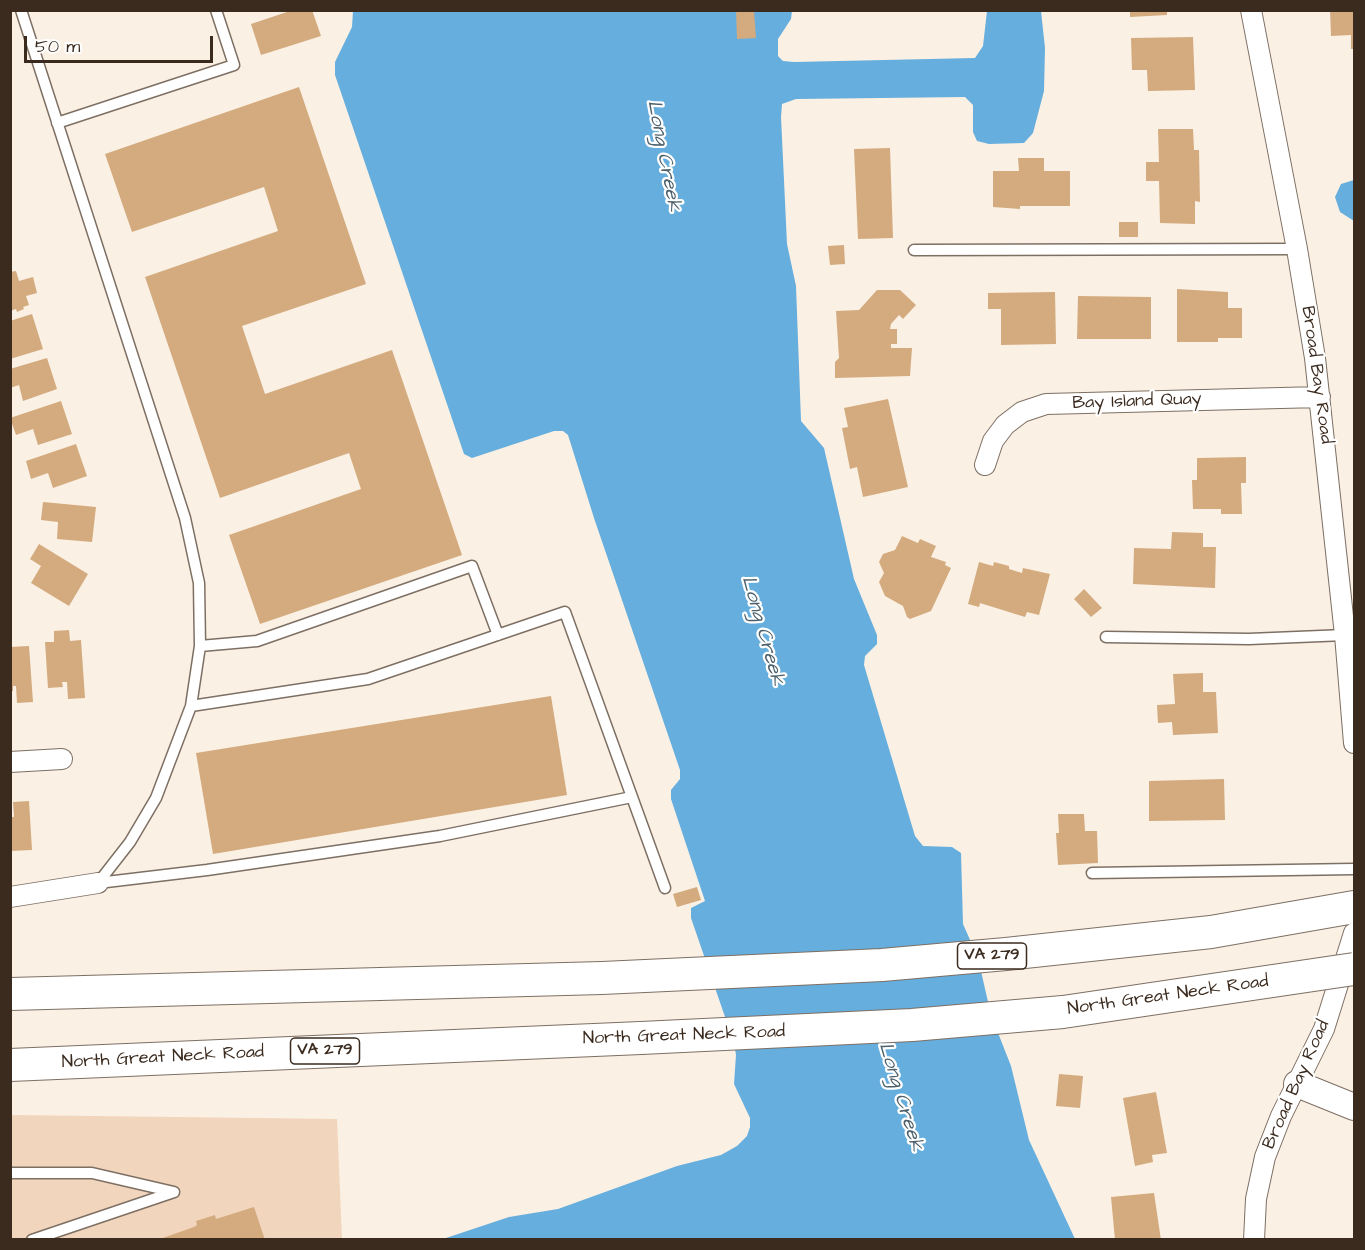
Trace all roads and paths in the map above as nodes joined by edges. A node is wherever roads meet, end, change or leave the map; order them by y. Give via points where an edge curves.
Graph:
1 (21, 10) edge
2 (216, 10) edge
3 (1251, 10) edge
4 (57, 123) junction
5 (1297, 249) junction
6 (914, 250) dead end
7 (1320, 397) junction
8 (985, 465) dead end
9 (498, 635) junction
10 (1345, 635) junction
11 (1106, 637) dead end
12 (200, 646) junction
13 (191, 706) junction
14 (1354, 742) edge
15 (62, 759) dead end
16 (10, 762) edge
17 (632, 797) junction
18 (1354, 869) edge
19 (1092, 873) dead end
20 (98, 883) junction
21 (665, 888) dead end
22 (10, 897) edge
23 (1354, 907) edge
24 (1354, 933) edge
25 (1354, 969) edge
26 (10, 994) edge
27 (10, 1065) edge
28 (1297, 1084) junction
29 (1354, 1107) edge
30 (10, 1173) edge
31 (32, 1239) edge
32 (1254, 1239) edge

1 - 4 lane
2 - 4 lane via 234,65
3 - 5 street, Broad Bay Road
4 - 12 lane via 185,518 199,583
5 - 6 lane
5 - 7 street, Broad Bay Road
7 - 8 street, Bay Island Quay via 1046,404 1022,412 1005,424 993,441
7 - 10 street, Broad Bay Road
9 - 12 lane via 472,566 257,641
9 - 13 lane via 368,679
9 - 17 lane via 565,612
10 - 11 lane via 1249,639
10 - 14 street, Broad Bay Road
12 - 13 lane
13 - 20 lane via 156,798 130,842
15 - 16 street
17 - 20 lane via 440,836
17 - 21 lane
18 - 19 lane
20 - 22 street
23 - 26 main road, VA 279 via 1211,932 882,965 626,977
24 - 28 street, Broad Bay Road via 1324,1029
25 - 27 main road, North Great Neck Road / VA 279, bridge via 1064,1012 912,1025
28 - 29 street
28 - 32 street, Broad Bay Road via 1265,1157 1256,1199
30 - 31 lane via 92,1173 174,1192

